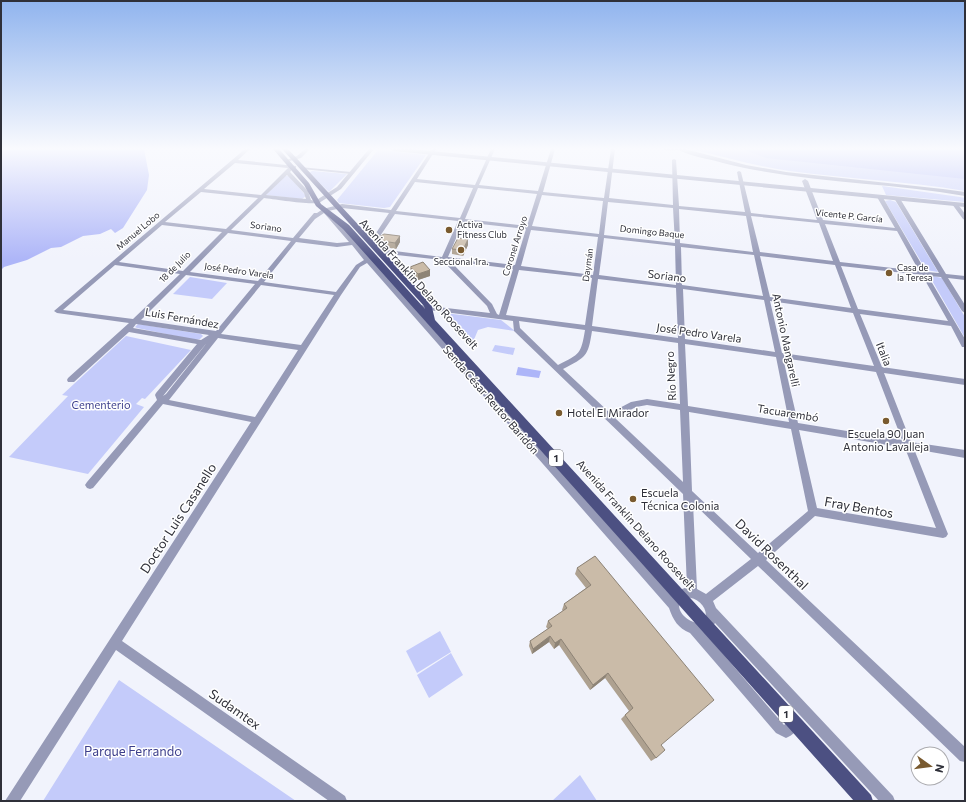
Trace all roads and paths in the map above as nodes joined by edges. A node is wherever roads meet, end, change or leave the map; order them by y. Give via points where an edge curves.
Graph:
1 (204, 186) edge
2 (272, 186) edge
3 (301, 186) edge
4 (309, 186) edge
5 (319, 186) edge
6 (340, 186) edge
7 (410, 186) edge
8 (470, 186) edge
9 (543, 186) edge
10 (608, 186) edge
11 (674, 186) edge
12 (743, 186) edge
13 (775, 186) edge
14 (808, 186) edge
15 (903, 186) edge
16 (475, 187) junction
17 (200, 190) junction
18 (809, 190) junction
19 (541, 193) junction
20 (965, 195) edge
21 (261, 197) junction
22 (880, 197) junction
23 (897, 198) junction
24 (606, 200) junction
25 (332, 201) junction
26 (307, 202) junction
27 (955, 204) junction
28 (965, 205) edge
29 (675, 207) junction
30 (322, 208) junction
31 (394, 212) junction
32 (748, 215) junction
33 (965, 218) edge
34 (460, 220) junction
35 (821, 222) junction
36 (161, 223) junction
37 (531, 228) junction
38 (900, 230) junction
39 (226, 231) junction
40 (602, 236) junction
41 (296, 240) junction
42 (370, 241) junction
43 (356, 243) junction
44 (677, 244) junction
45 (756, 253) junction
46 (376, 256) junction
47 (444, 259) junction
48 (113, 263) junction
49 (838, 263) junction
50 (518, 267) junction
51 (184, 272) junction
52 (924, 273) junction
53 (943, 275) junction
54 (596, 277) junction
55 (965, 278) edge
56 (260, 283) junction
57 (680, 287) junction
58 (338, 294) junction
59 (766, 300) junction
60 (507, 301) junction
61 (490, 305) junction
62 (422, 308) junction
63 (965, 310) edge
64 (57, 311) joint
65 (856, 311) junction
66 (494, 316) junction
67 (502, 317) junction
68 (516, 319) junction
69 (136, 321) junction
70 (953, 324) junction
71 (590, 328) junction
72 (128, 329) junction
73 (217, 333) junction
74 (682, 341) junction
75 (202, 344) junction
76 (965, 345) edge
77 (302, 348) junction
78 (778, 355) junction
79 (558, 368) junction
80 (879, 370) junction
81 (71, 380) dead end
82 (965, 382) edge
83 (161, 401) junction
84 (685, 407) junction
85 (610, 418) junction
86 (256, 420) junction
87 (793, 425) junction
88 (908, 444) junction
89 (965, 454) edge
90 (90, 485) dead end
91 (688, 492) junction
92 (583, 495) junction
93 (813, 512) junction
94 (943, 534) joint
95 (759, 559) junction
96 (682, 598) junction
97 (706, 600) junction
98 (704, 622) junction
99 (114, 642) junction
100 (762, 686) junction
101 (965, 756) edge
102 (851, 761) junction
103 (840, 773) junction
104 (875, 786) junction
105 (12, 801) edge
106 (340, 801) edge
107 (865, 801) edge
108 (888, 801) edge

1 - 17 street, Manuel Lobo
2 - 21 street, 18 de Julio
3 - 26 street via 309,199
4 - 30 main road, 1
5 - 25 main road, 1
6 - 25 street
7 - 31 street
8 - 16 street, Vicente P. García
9 - 19 street, Coronel Arroyo
10 - 24 street, Daymán
11 - 29 street, Río Negro
12 - 32 street, Antonio Mangarelli
13 - 18 street
14 - 18 street, Italia
15 - 20 street
16 - 19 street, Vicente P. García
16 - 34 street
17 - 21 street
17 - 36 street, Manuel Lobo
18 - 22 street
18 - 35 street, Italia
19 - 24 street, Vicente P. García
19 - 37 street, Coronel Arroyo
21 - 26 street
21 - 39 street, 18 de Julio
22 - 23 street
22 - 38 street
23 - 27 street
23 - 53 street
24 - 29 street, Vicente P. García
24 - 40 street, Daymán
25 - 30 street
25 - 30 street
25 - 31 street, Domingo Baque
25 - 42 main road, Avenida Franklin Delano Roosevelt / 1
26 - 30 street
27 - 28 street
27 - 33 street
29 - 32 street, Vicente P. García
29 - 44 street, Río Negro
30 - 41 street
30 - 43 main road, Avenida Franklin Delano Roosevelt / 1 via 338,219
31 - 34 street, Domingo Baque
31 - 42 street
32 - 35 street, Vicente P. García
32 - 45 street, Antonio Mangarelli
34 - 37 street, Domingo Baque
34 - 47 street
35 - 38 street, Vicente P. García
35 - 49 street, Italia
36 - 39 street, Soriano
36 - 48 street, Manuel Lobo
37 - 40 street, Domingo Baque
37 - 50 street, Coronel Arroyo
38 - 52 street
39 - 41 street, Soriano
39 - 51 street, 18 de Julio
40 - 44 street, Domingo Baque
40 - 54 street, Daymán
41 - 43 street, Soriano via 337,246
41 - 56 street
42 - 43 street, Soriano
42 - 46 main road, Avenida Franklin Delano Roosevelt / 1
43 - 46 main road, Avenida Franklin Delano Roosevelt / 1
44 - 45 street, Domingo Baque
44 - 57 street, Río Negro
45 - 49 street, Domingo Baque
45 - 59 street, Antonio Mangarelli
46 - 47 street, Soriano
46 - 58 street, Doctor Luis Casanello via 358,266
46 - 62 main road, Avenida Franklin Delano Roosevelt / 1
47 - 50 street, Soriano
47 - 61 street
48 - 51 street, José Pedro Varela
48 - 64 street, Manuel Lobo
49 - 52 street, Domingo Baque
49 - 65 street, Italia
50 - 54 street, Soriano
50 - 60 street, Coronel Arroyo
51 - 56 street, José Pedro Varela
51 - 69 street, 18 de Julio
52 - 53 street, Domingo Baque
52 - 70 street
53 - 55 street, Domingo Baque
53 - 63 street
54 - 57 street, Soriano
54 - 71 street, Daymán
56 - 58 street, José Pedro Varela
56 - 73 street
57 - 59 street, Soriano
57 - 74 street, Río Negro
58 - 77 street, Doctor Luis Casanello
59 - 65 street, Soriano
59 - 78 street, Antonio Mangarelli
60 - 61 street via 499,306
60 - 67 street, Coronel Arroyo
61 - 66 street
62 - 66 street, José Pedro Varela
62 - 92 street, Senda César Reutor Baridón
62 - 92 main road, Avenida Franklin Delano Roosevelt / 1
64 - 69 street, Luis Fernández
65 - 70 street, Soriano
65 - 80 street, Italia
66 - 67 street, José Pedro Varela
67 - 68 street, José Pedro Varela
68 - 71 street, José Pedro Varela
68 - 79 street, David Rosenthal via 516,328
69 - 72 street, 18 de Julio
69 - 73 street, Luis Fernández
70 - 76 street
71 - 74 street, José Pedro Varela
71 - 79 street, Daymán via 584,353
72 - 75 street
72 - 81 street, 18 de Julio
73 - 75 street
73 - 77 street, Luis Fernández
73 - 83 street via 169,396
74 - 78 street, José Pedro Varela
74 - 84 street, Río Negro
75 - 83 street via 159,395
77 - 86 street, Doctor Luis Casanello
78 - 80 street, José Pedro Varela
78 - 87 street, Antonio Mangarelli
79 - 85 street, David Rosenthal
80 - 82 street, José Pedro Varela
80 - 88 street, Italia
83 - 86 street
83 - 90 street
84 - 85 street, Tacuarembó via 642,401
84 - 87 street, Tacuarembó
84 - 91 street, Río Negro
85 - 91 street, David Rosenthal
86 - 99 street, Doctor Luis Casanello
87 - 88 street, Tacuarembó
87 - 93 street, Antonio Mangarelli
88 - 89 street, Tacuarembó
88 - 94 street, Italia
91 - 95 street, David Rosenthal
91 - 96 street, Río Negro
92 - 96 main road, Avenida Franklin Delano Roosevelt / 1 via 612,529
93 - 94 street, Fray Bentos
93 - 95 street, Fray Bentos
95 - 97 street, Fray Bentos
95 - 101 street, David Rosenthal
96 - 97 street
96 - 98 main road, Avenida Franklin Delano Roosevelt / 1
97 - 98 street
98 - 100 main road, Avenida Franklin Delano Roosevelt / 1
99 - 105 street, Doctor Luis Casanello
99 - 106 street, Sudamtex
100 - 102 street, Avenida Franklin Delano Roosevelt
100 - 103 main road, Avenida Franklin Delano Roosevelt / 1 via 791,728
102 - 103 street
102 - 104 street, Avenida Franklin Delano Roosevelt
103 - 107 main road, Avenida Franklin Delano Roosevelt / 1
104 - 107 street
104 - 108 street, Avenida Franklin Delano Roosevelt

